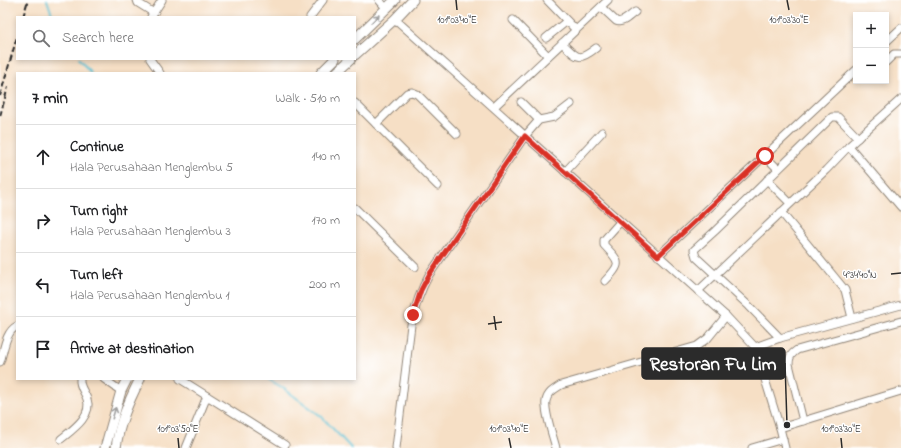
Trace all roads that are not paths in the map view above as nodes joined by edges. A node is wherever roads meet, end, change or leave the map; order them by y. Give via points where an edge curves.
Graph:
1 (137, 0) edge
2 (162, 0) edge
3 (323, 0) edge
4 (379, 0) edge
5 (395, 0) edge
6 (408, 0) edge
7 (413, 0) edge
8 (547, 0) edge
9 (604, 3) edge
10 (386, 8) junction
11 (635, 12) dead end
12 (152, 15) edge
13 (311, 16) edge
14 (395, 19) junction
15 (513, 20) dead end
16 (566, 21) junction
17 (901, 28) edge
18 (576, 30) junction
19 (356, 38) edge
20 (546, 38) dead end
21 (889, 39) edge
22 (562, 43) junction
23 (596, 48) dead end
24 (356, 54) edge
25 (901, 54) edge
26 (548, 56) junction
27 (889, 59) edge
28 (151, 60) edge
29 (333, 60) edge
30 (350, 60) edge
31 (159, 72) edge
32 (322, 72) edge
33 (337, 72) edge
34 (853, 73) edge
35 (901, 99) edge
36 (521, 102) dead end
37 (356, 104) edge
38 (571, 104) dead end
39 (494, 108) junction
40 (540, 120) junction
41 (376, 124) junction
42 (602, 132) dead end
43 (457, 134) dead end
44 (525, 136) junction
45 (858, 138) junction
46 (849, 146) junction
47 (765, 156) junction
48 (778, 169) junction
49 (565, 172) junction
50 (767, 180) junction
51 (438, 186) dead end
52 (790, 203) junction
53 (901, 207) edge
54 (356, 209) edge
55 (781, 212) junction
56 (620, 222) junction
57 (658, 256) junction
58 (415, 267) dead end
59 (716, 275) junction
60 (605, 281) dead end
61 (698, 291) junction
62 (901, 304) edge
63 (726, 316) junction
64 (852, 318) junction
65 (901, 321) edge
66 (16, 327) edge
67 (780, 338) junction
68 (755, 347) junction
69 (0, 362) edge
70 (80, 380) edge
71 (105, 380) edge
72 (126, 380) edge
73 (140, 380) edge
74 (182, 380) edge
75 (121, 391) junction
76 (901, 391) edge
77 (207, 396) junction
78 (803, 421) junction
79 (780, 428) junction
80 (61, 439) dead end
81 (783, 439) junction
82 (285, 445) dead end
83 (105, 448) edge
84 (116, 448) edge
85 (186, 448) edge
86 (396, 448) edge
87 (556, 448) edge
88 (752, 448) edge
89 (785, 448) edge

1 - 12 street
2 - 12 street
3 - 13 street
4 - 10 street
5 - 10 main road
6 - 14 main road via 396,13
7 - 14 main road
8 - 16 street
9 - 11 street via 619,22
9 - 18 street
19 -> 10 main road
14 - 24 main road
14 - 39 street
15 - 26 street
16 - 18 street
16 - 20 street
17 - 21 street
18 - 22 street
22 - 23 street via 581,57
22 - 26 street
25 - 27 street via 894,54
26 - 39 street
28 - 31 street
29 - 32 main road
30 - 33 main road
34 - 47 street
35 - 45 street
36 - 40 street
37 - 41 street
38 - 40 street via 554,117
39 - 44 street
40 - 44 street
41 - 43 street via 407,93 412,92
41 - 51 street
42 - 49 street
44 - 49 street
44 - 86 street via 421,290 411,325
45 - 46 street
45 - 48 street via 838,117 832,117
46 - 52 street
46 - 53 street
47 - 48 street
47 - 57 street
48 - 50 street
49 - 56 street
50 - 52 street
50 - 59 street via 694,250 696,258
52 - 55 street
54 - 58 street
55 - 59 street
55 - 64 street via 845,290
56 - 57 street
56 - 60 street via 604,240 604,245 618,264
57 - 61 street
59 - 61 street
59 - 67 street
61 - 63 street
62 - 64 street
63 - 68 street
63 - 87 street via 708,338 697,346 561,384 551,391 546,401
64 - 67 street
65 - 78 street via 797,350 792,354 789,364
66 - 69 street via 8,334
67 - 68 street
68 - 79 street
70 - 80 street via 81,388 88,400 87,411 76,427
71 - 75 street
72 - 75 main road
73 - 84 main road via 122,421
74 - 77 street
83 -> 75 main road
76 - 78 street
77 - 82 street
77 - 85 street
78 - 79 street
79 - 81 street
81 - 88 street
81 - 89 street

